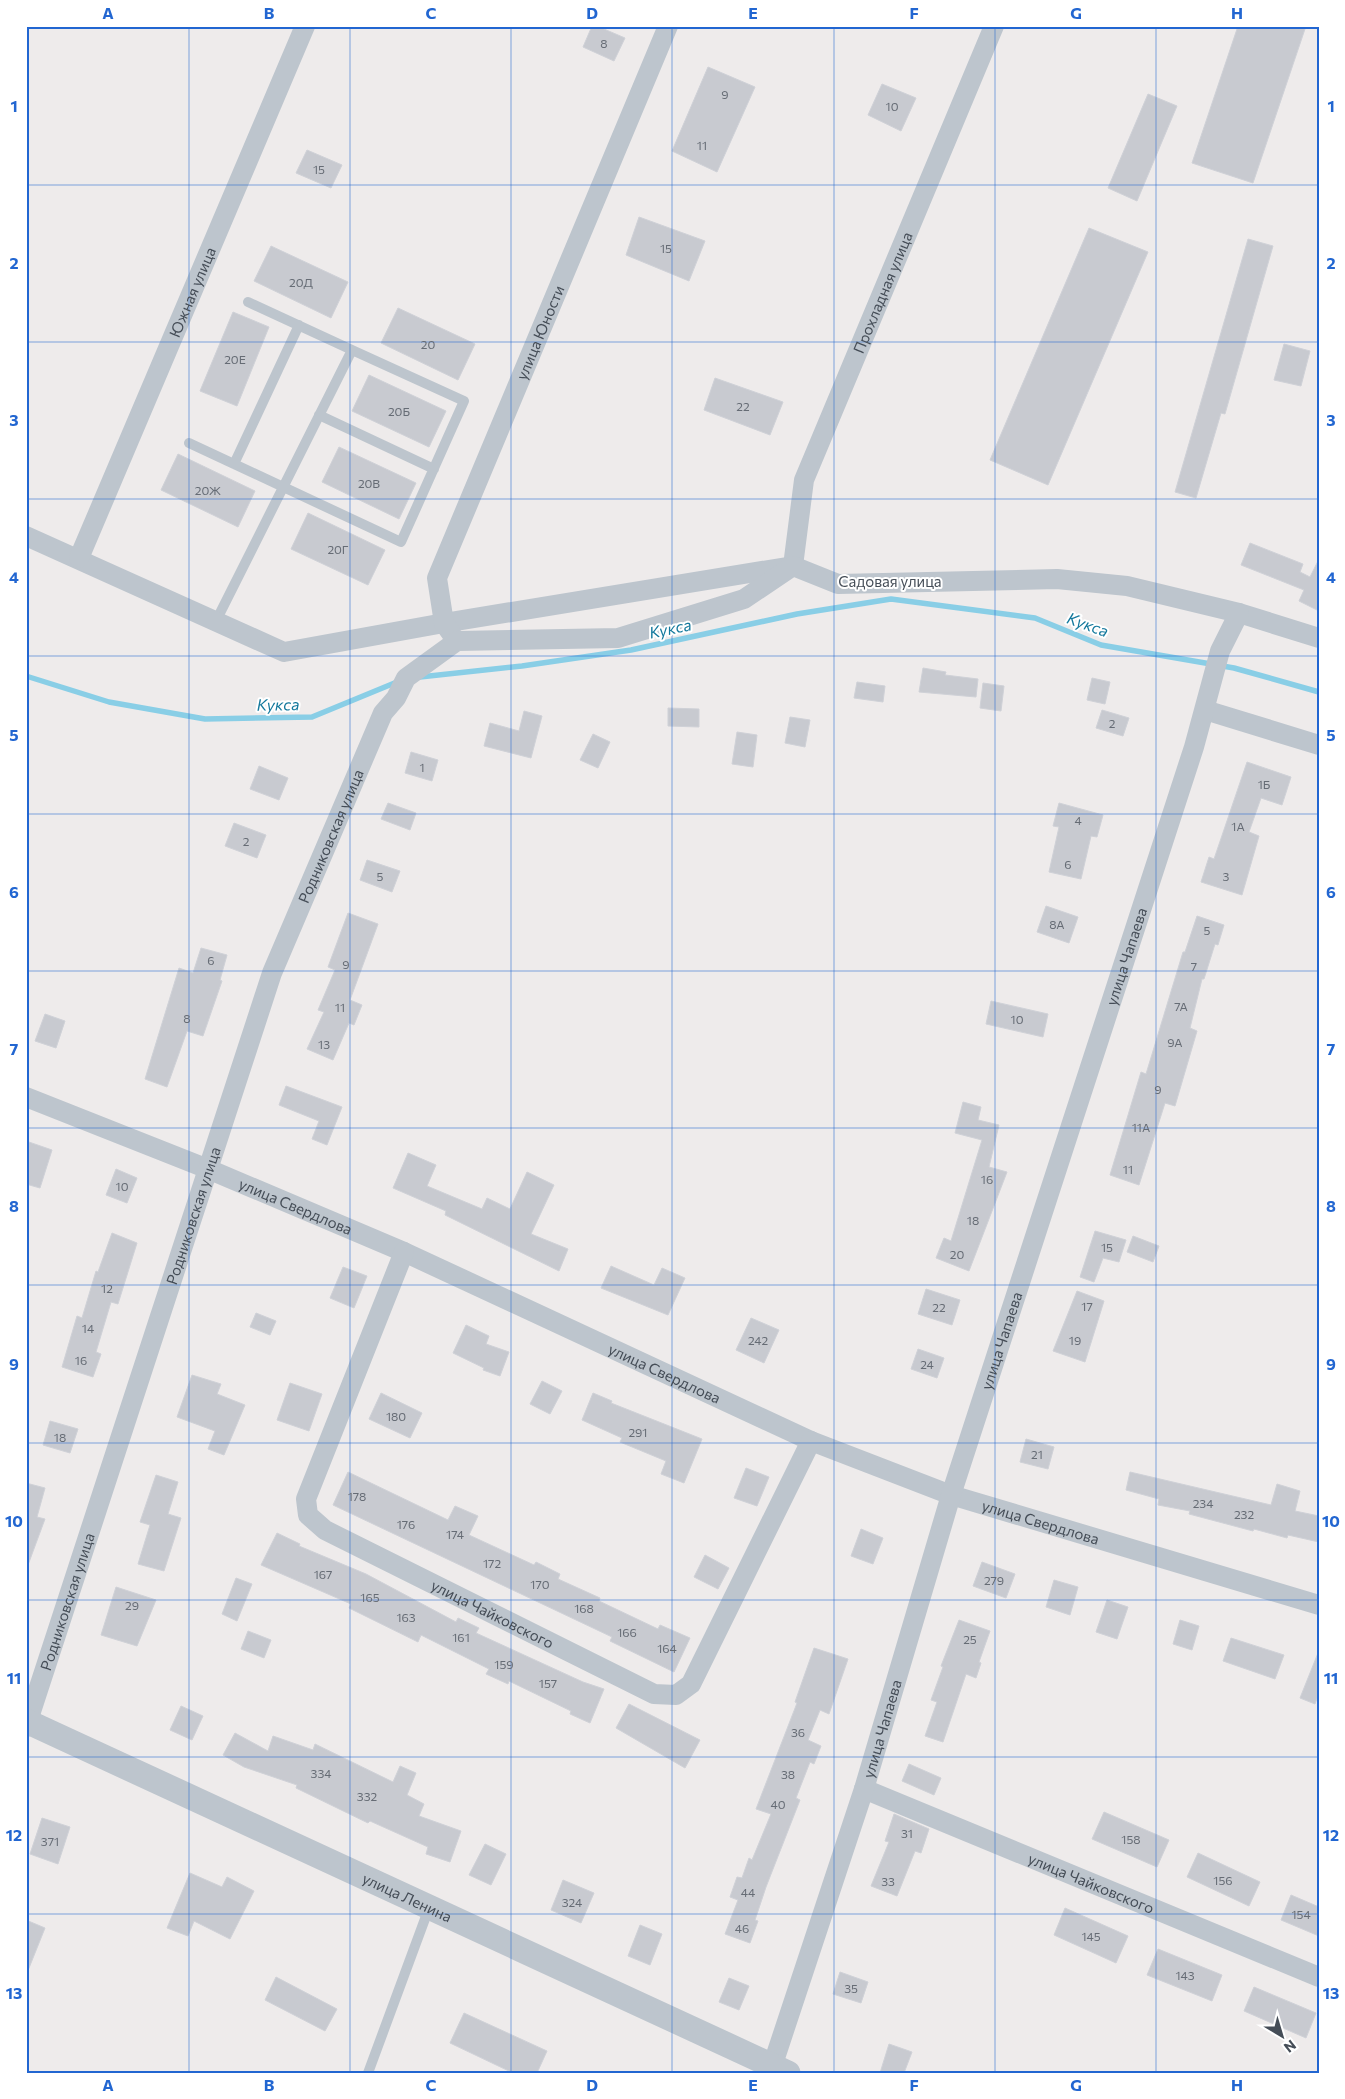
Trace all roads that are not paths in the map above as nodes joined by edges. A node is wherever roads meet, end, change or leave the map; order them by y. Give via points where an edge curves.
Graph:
1 (305, 26) edge
2 (668, 26) edge
3 (994, 26) edge
4 (248, 302) dead end
5 (299, 325) junction
6 (352, 350) junction
7 (319, 415) junction
8 (189, 443) dead end
9 (234, 464) junction
10 (434, 469) junction
11 (284, 487) junction
12 (26, 536) edge
13 (79, 558) junction
14 (793, 566) junction
15 (1239, 613) junction
16 (216, 621) junction
17 (444, 623) junction
18 (1319, 638) edge
19 (457, 641) junction
20 (1205, 710) junction
21 (1319, 745) edge
22 (26, 1097) edge
23 (208, 1169) junction
24 (404, 1252) junction
25 (811, 1442) junction
26 (951, 1495) junction
27 (1319, 1605) edge
28 (27, 1723) edge
29 (864, 1789) junction
30 (429, 1907) junction
31 (1319, 1977) edge
32 (777, 2070) edge
33 (368, 2073) edge

1 - 13 street, Южная улица
2 - 17 street, улица Юности via 437,578
3 - 14 street, Прохладная улица via 804,480
4 - 5 lane
5 - 6 lane
5 - 9 lane
6 - 7 lane
6 - 10 lane via 464,402
7 - 10 lane
7 - 11 lane
8 - 9 lane
9 - 11 lane
10 - 11 lane via 401,542
11 - 16 lane
12 - 13 street
13 - 16 street
14 - 15 street, Садовая улица via 838,584 1057,578 1127,586
14 - 17 street
14 - 19 street via 744,599 618,638
15 - 18 street, Садовая улица
15 - 20 street, улица Чапаева via 1220,651
16 - 17 street via 284,652
17 - 19 street, улица Юности
19 - 23 street, Родниковская улица via 406,678 396,698 383,713 272,973
20 - 21 street
20 - 26 street, улица Чапаева
22 - 23 street, улица Свердлова
23 - 24 street, улица Свердлова
23 - 28 street, Родниковская улица
24 - 25 street, улица Свердлова
24 - 25 street, улица Чайковского via 306,1500 308,1515 325,1530 654,1694 676,1696 691,1684
25 - 26 street, улица Свердлова
26 - 27 street, улица Свердлова
26 - 29 street, улица Чапаева
28 - 30 street, улица Ленина
29 - 31 street, улица Чайковского
29 - 32 street, улица Чапаева
30 - 32 street, улица Ленина
30 - 33 lane

